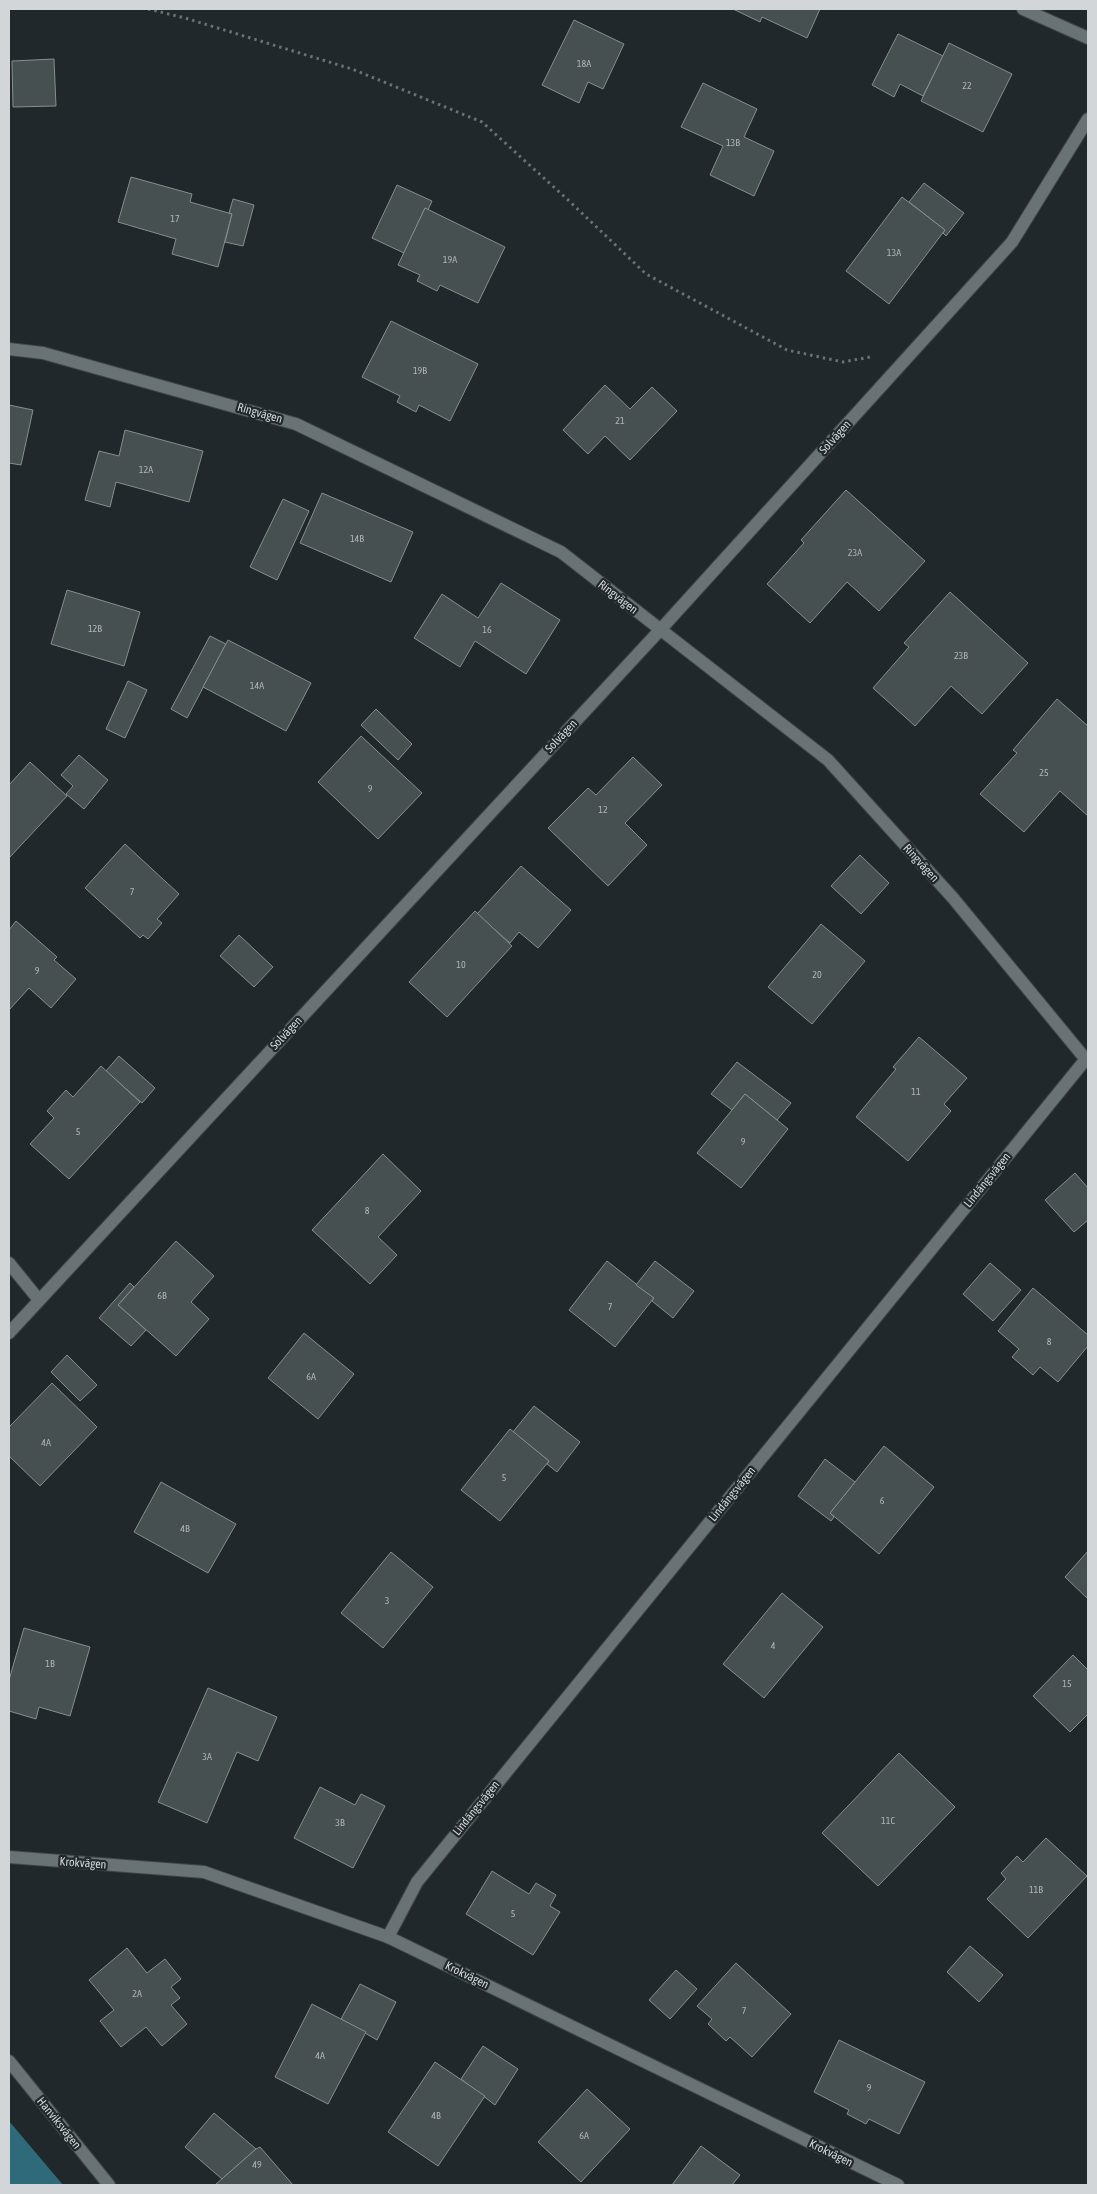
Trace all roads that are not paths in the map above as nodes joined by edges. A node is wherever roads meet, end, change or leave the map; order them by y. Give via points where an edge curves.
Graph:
1 (1023, 9) edge
2 (1088, 38) edge
3 (1088, 119) edge
4 (9, 349) edge
5 (660, 630) junction
6 (1087, 1060) edge
7 (9, 1263) edge
8 (39, 1300) junction
9 (9, 1333) edge
10 (9, 1857) edge
11 (388, 1937) junction
12 (9, 2061) edge
13 (109, 2185) edge
14 (898, 2185) edge

1 - 2 street
3 - 5 street, Solvägen via 1012,242
4 - 5 street, Ringvägen via 43,353 296,424 561,552
5 - 6 street, Ringvägen via 828,760 952,898
5 - 8 street, Solvägen
6 - 11 street, Lindängsvägen via 416,1882
7 - 8 street
8 - 9 street, Solvägen
10 - 11 street, Krokvägen via 204,1872
11 - 14 street, Krokvägen
12 - 13 street, Hanviksvägen

